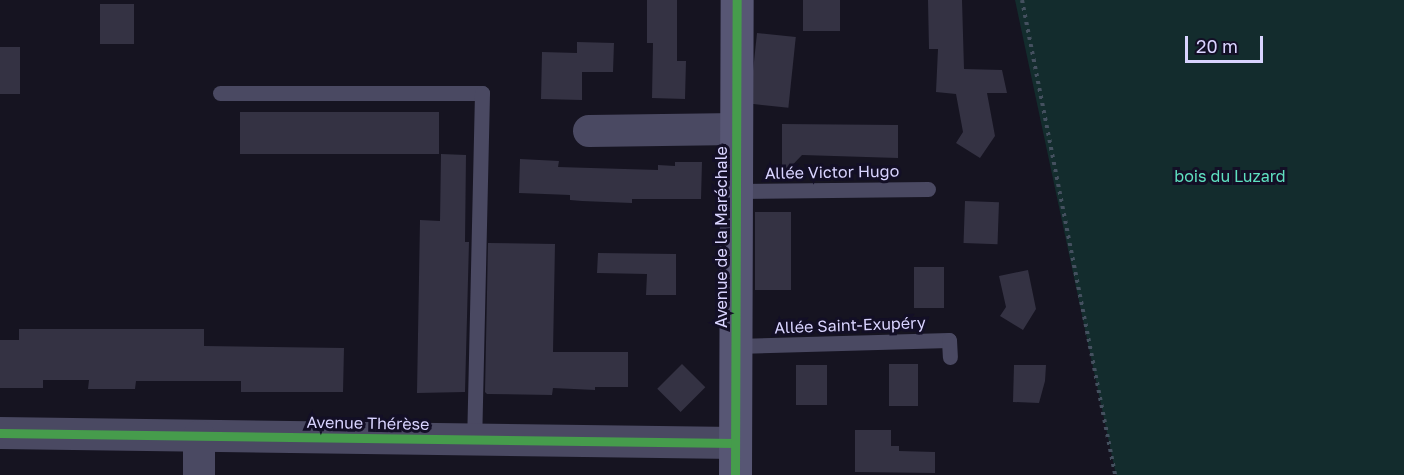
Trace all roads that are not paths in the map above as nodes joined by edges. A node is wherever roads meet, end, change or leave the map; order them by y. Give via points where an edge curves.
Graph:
1 (737, 0) edge
2 (220, 93) dead end
3 (737, 129) junction
4 (590, 131) dead end
5 (928, 189) dead end
6 (736, 191) junction
7 (735, 346) junction
8 (950, 357) dead end
9 (0, 433) edge
10 (199, 436) junction
11 (474, 440) junction
12 (735, 459) edge
13 (199, 475) edge

1 - 3 street, Avenue de la Maréchale
2 - 11 lane via 482,93
3 - 4 street
3 - 6 street, Avenue de la Maréchale
5 - 6 lane, Allée Victor Hugo
6 - 7 street, Avenue de la Maréchale
7 - 8 lane, Allée Saint-Exupéry via 949,340
7 - 12 street, Avenue de la Maréchale
9 - 10 street, Avenue Thérèse
10 - 11 street, Avenue Thérèse
10 - 13 street
11 - 12 street, Avenue Thérèse

